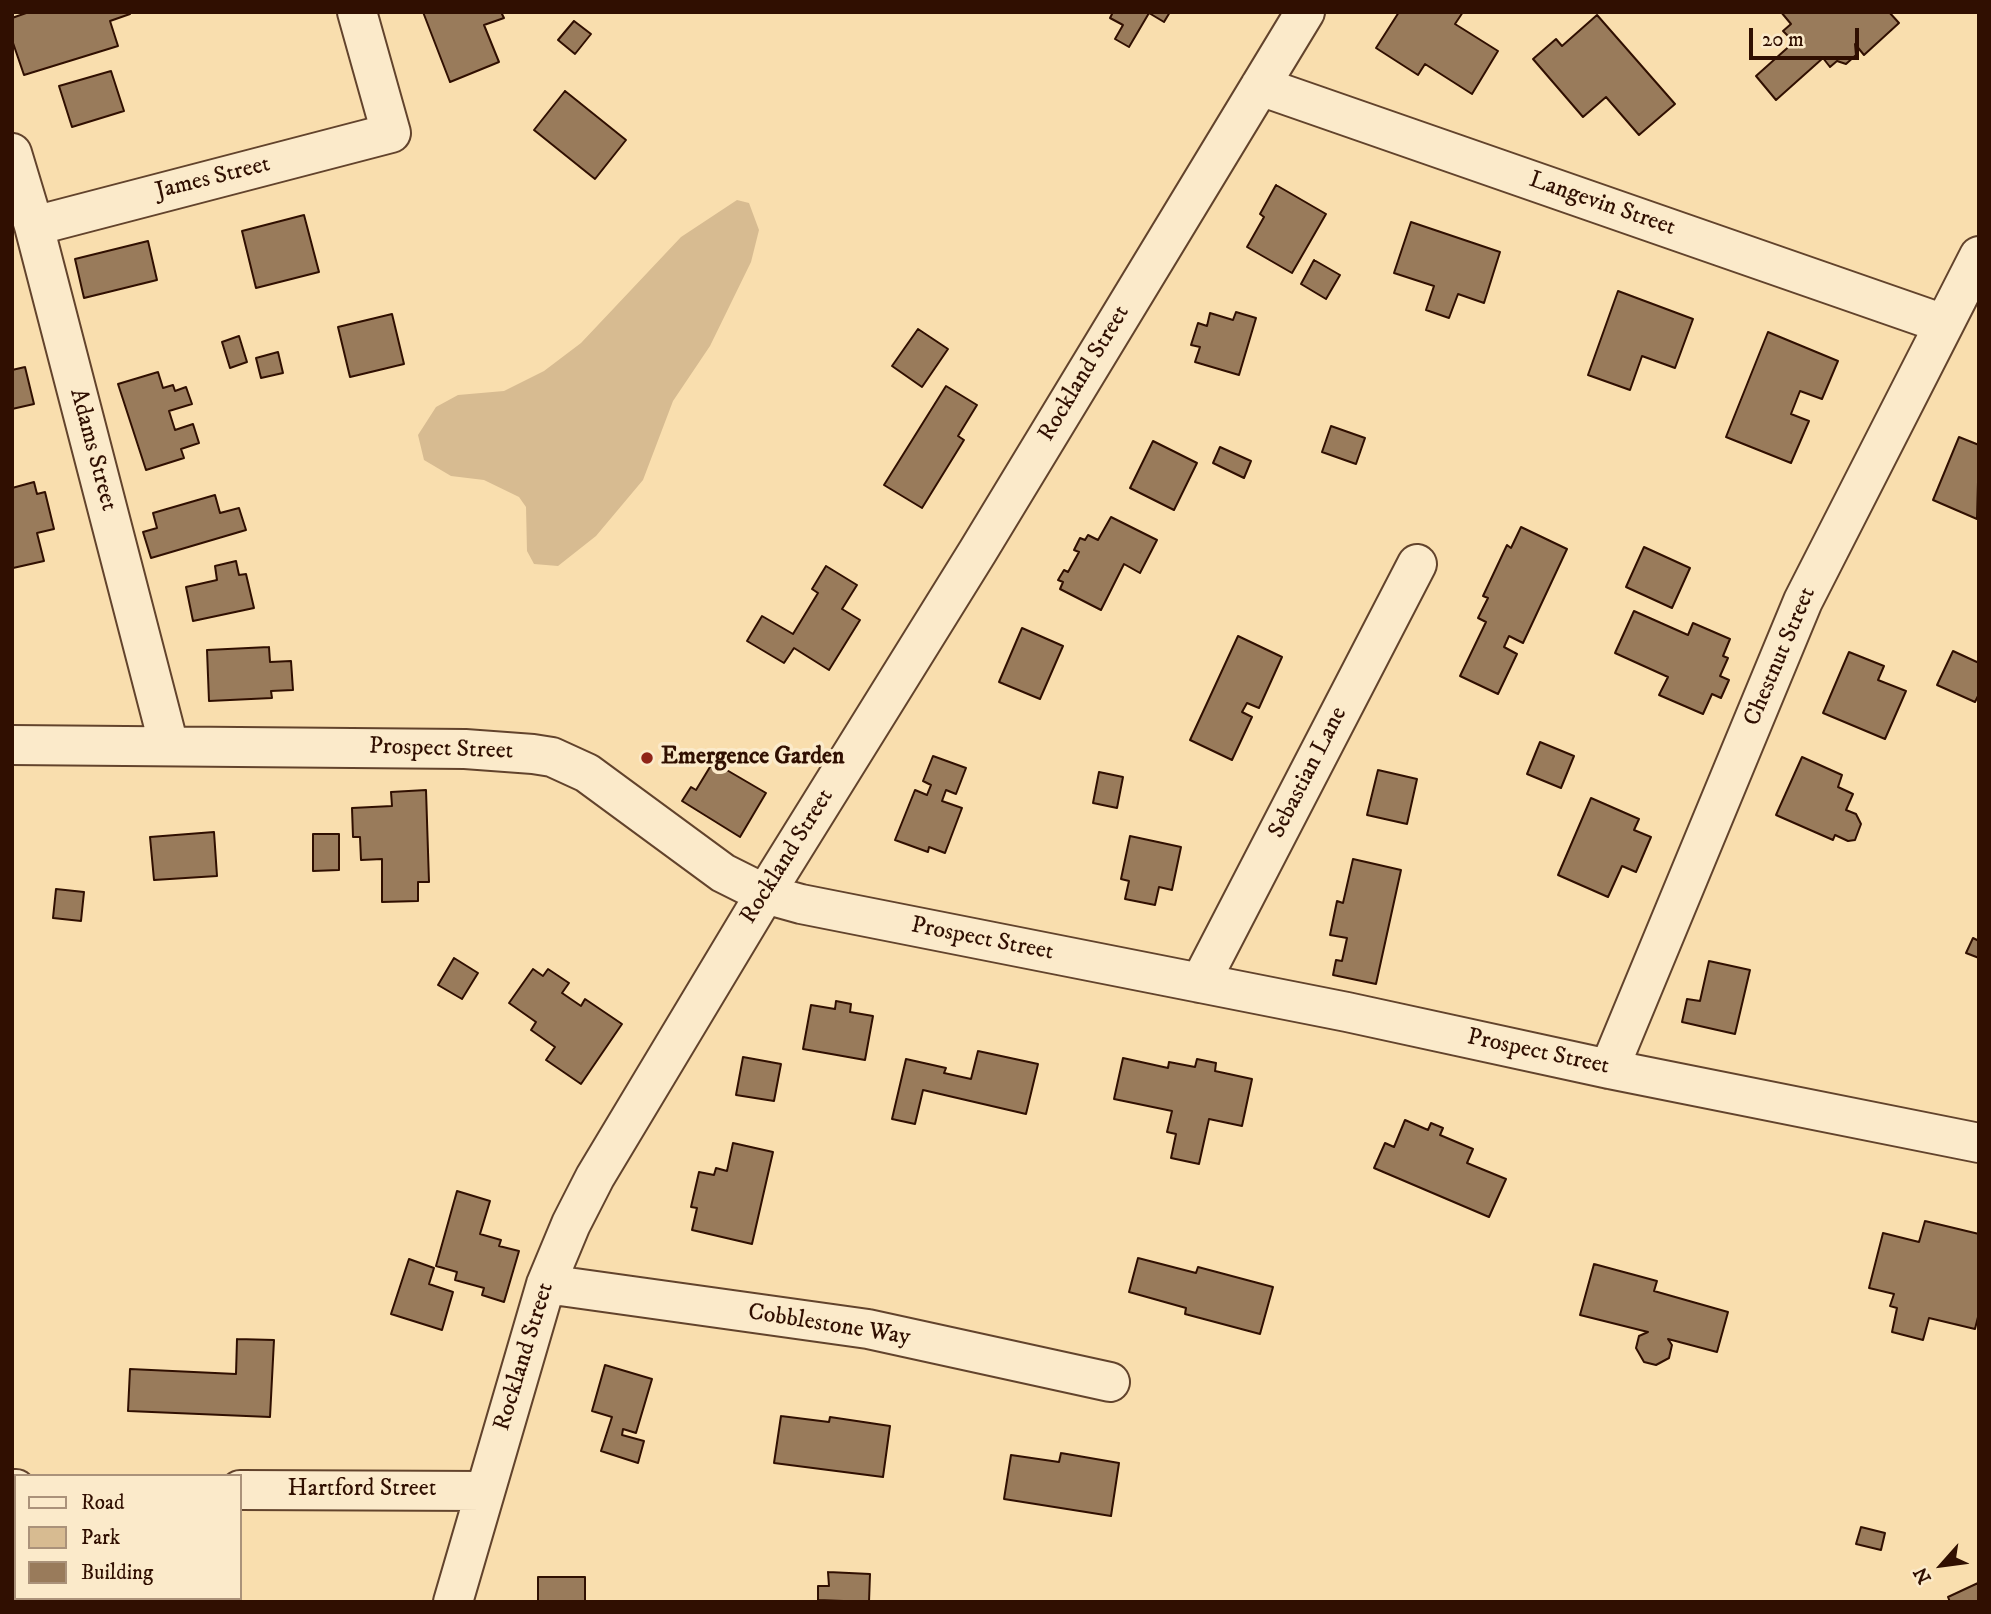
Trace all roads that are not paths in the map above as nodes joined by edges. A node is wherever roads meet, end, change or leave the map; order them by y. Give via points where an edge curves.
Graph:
1 (356, 12) edge
2 (1305, 12) edge
3 (1260, 86) junction
4 (12, 153) edge
5 (34, 226) junction
6 (1979, 256) edge
7 (1944, 324) junction
8 (1417, 564) dead end
9 (12, 745) edge
10 (169, 747) junction
11 (765, 894) junction
12 (1200, 983) junction
13 (1609, 1069) junction
14 (1979, 1143) edge
15 (546, 1284) junction
16 (1110, 1381) dead end
17 (242, 1490) edge
18 (485, 1490) junction
19 (453, 1602) edge

1 - 5 street, James Street via 391,133
2 - 3 street, Rockland Street
3 - 7 street, Langevin Street
3 - 11 street, Rockland Street
4 - 5 street, Adams Street
5 - 10 street, Adams Street
6 - 7 street, Chestnut Street
7 - 13 street, Chestnut Street via 1803,601
8 - 12 street, Sebastian Lane
9 - 10 street, Prospect Street
10 - 11 street, Prospect Street via 465,749 552,757 587,773 723,873
11 - 12 street, Prospect Street
11 - 15 street, Rockland Street via 595,1177
12 - 13 street, Prospect Street
13 - 14 street, Prospect Street
15 - 16 street, Cobblestone Way via 868,1329
15 - 18 street, Rockland Street
17 - 18 street, Hartford Street
18 - 19 street, Rockland Street

